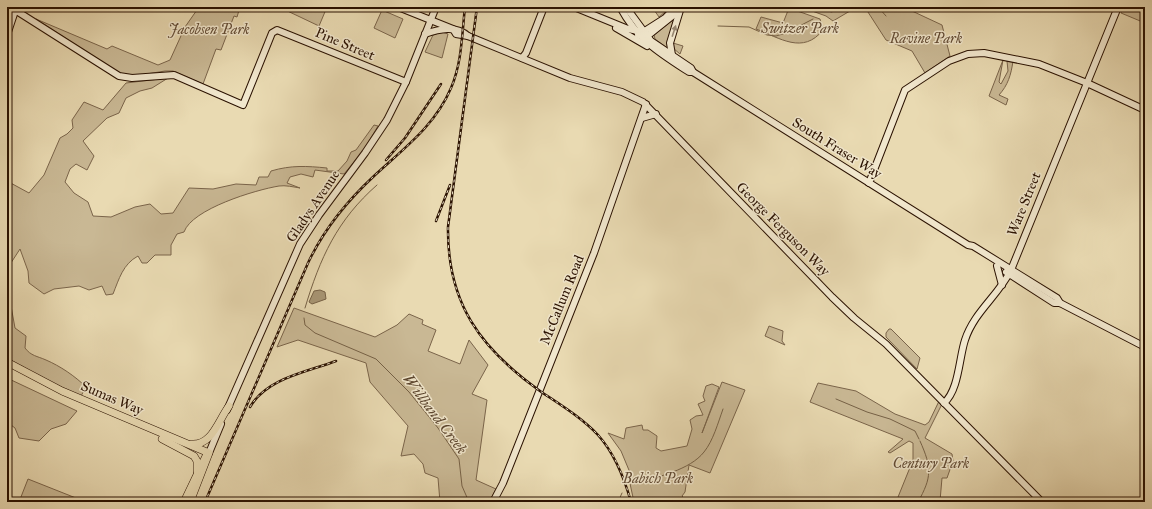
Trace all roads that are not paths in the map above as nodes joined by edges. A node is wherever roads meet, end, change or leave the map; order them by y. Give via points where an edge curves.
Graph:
1 (398, 7) edge
2 (436, 7) edge
3 (544, 7) edge
4 (574, 7) edge
5 (620, 7) edge
6 (626, 7) edge
7 (679, 7) edge
8 (1118, 7) edge
9 (16, 9) edge
10 (431, 20) junction
11 (627, 20) junction
12 (619, 27) junction
13 (453, 30) junction
14 (425, 34) junction
15 (641, 34) junction
16 (7, 35) edge
17 (653, 49) junction
18 (672, 56) junction
19 (522, 58) junction
20 (693, 72) junction
21 (406, 82) junction
22 (1087, 83) junction
23 (646, 104) junction
24 (1145, 110) edge
25 (656, 114) junction
26 (642, 118) junction
27 (869, 183) junction
28 (1016, 257) junction
29 (999, 265) junction
30 (1010, 272) junction
31 (1020, 282) junction
32 (1002, 285) junction
33 (1060, 303) junction
34 (1145, 347) edge
35 (7, 362) edge
36 (7, 367) edge
37 (944, 403) junction
38 (229, 406) junction
39 (163, 437) junction
40 (208, 453) junction
41 (197, 471) junction
42 (184, 502) edge
43 (190, 502) edge
44 (493, 502) edge
45 (1042, 502) edge

1 - 10 main road, George Ferguson Way
2 - 10 main road, Gladys Avenue
3 - 19 main road
4 - 12 main road
5 - 11 main road, South Fraser Way
6 - 15 main road, South Fraser Way
7 - 15 main road via 668,21
18 -> 7 main road via 670,43
8 - 22 main road, Ware Street
9 - 16 main road
9 - 21 main road, Pine Street via 119,76 132,78 174,75 243,104 274,30 281,30
10 - 13 main road, George Ferguson Way
10 - 14 main road, Gladys Avenue
11 - 12 main road via 627,25
11 - 15 main road, South Fraser Way
12 - 15 main road
12 - 17 main road
13 - 14 main road
13 - 19 main road, George Ferguson Way via 456,34 468,36
14 - 21 main road, Gladys Avenue
15 - 17 main road, South Fraser Way
15 - 18 main road, South Fraser Way
17 - 20 main road, South Fraser Way
18 - 20 main road, South Fraser Way
19 - 23 main road, George Ferguson Way via 570,78 634,96
20 - 27 main road, South Fraser Way
21 - 38 main road, Gladys Avenue via 382,128 300,244
22 - 24 main road
22 - 27 main road via 1039,64 1017,59 977,52 956,58 906,90
22 - 28 main road, Ware Street
23 - 25 main road, George Ferguson Way
23 - 26 main road, McCallum Road
25 - 26 main road
25 - 37 main road, George Ferguson Way via 832,297 886,344
26 - 44 main road, McCallum Road via 594,253 503,483
27 - 29 main road, South Fraser Way
28 - 29 main road
28 - 30 main road, Ware Street
29 - 30 main road, South Fraser Way
29 - 32 main road
30 - 31 main road, South Fraser Way
30 - 32 main road, Ware Street
30 - 33 main road, South Fraser Way via 1057,298
31 - 32 main road
31 - 33 main road, South Fraser Way via 1054,303
32 - 37 main road, Ware Street via 970,328 961,354 959,372 949,399
33 - 34 main road, South Fraser Way
35 - 39 highway, Sumas Way via 56,388
36 - 39 highway, Sumas Way via 54,393
37 - 45 main road, George Ferguson Way
38 - 39 highway via 205,442 191,444
38 - 40 main road, Gladys Avenue
39 - 40 highway, Sumas Way
39 - 41 highway via 194,456
40 - 41 highway
40 - 43 highway
41 - 42 highway

